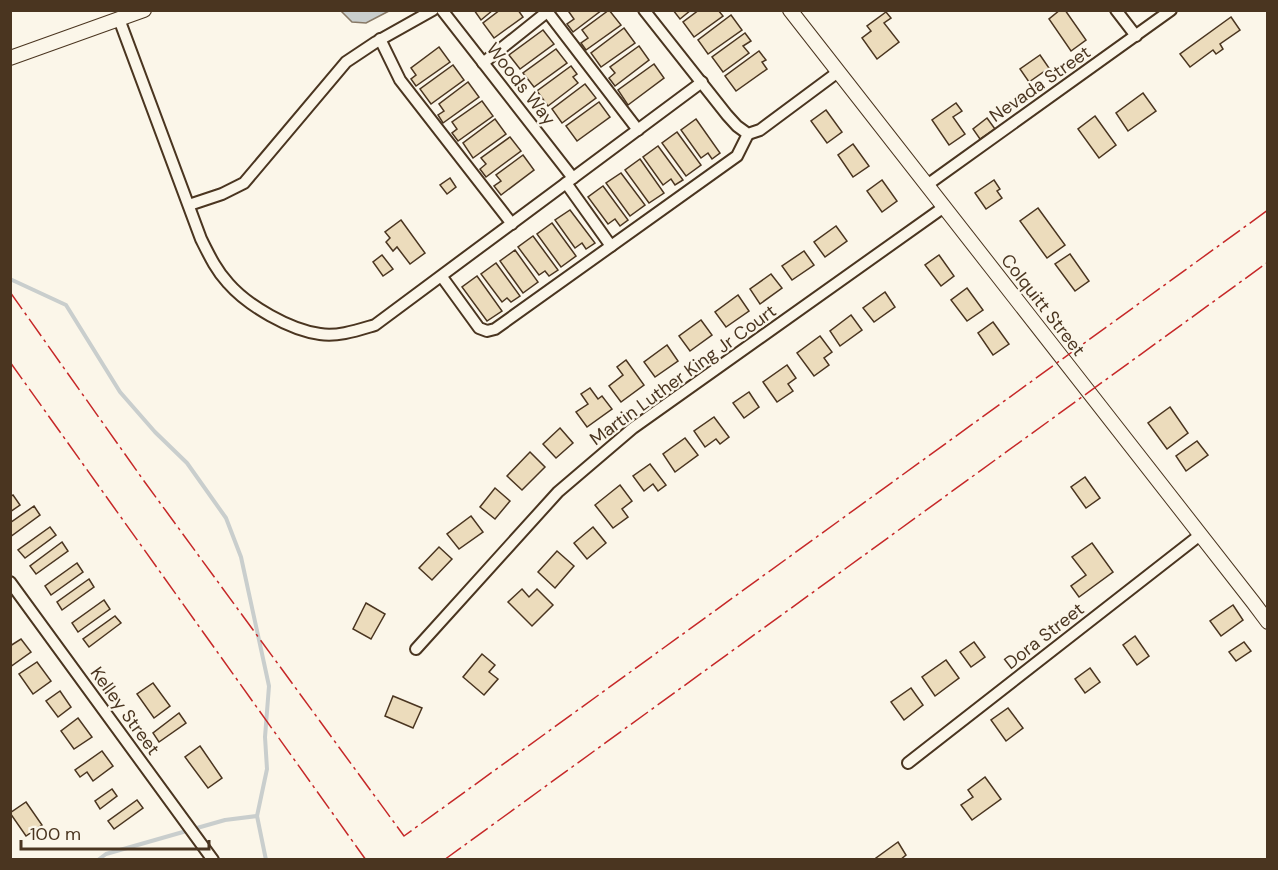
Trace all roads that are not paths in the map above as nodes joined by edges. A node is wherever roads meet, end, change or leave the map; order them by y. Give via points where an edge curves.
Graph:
1 (144, 10) edge
2 (433, 10) edge
3 (442, 10) edge
4 (644, 10) edge
5 (790, 10) edge
6 (1116, 10) edge
7 (1171, 10) edge
8 (547, 11) edge
9 (119, 19) junction
10 (1136, 36) junction
11 (380, 39) junction
12 (10, 58) edge
13 (483, 63) junction
14 (838, 72) junction
15 (702, 82) junction
16 (638, 130) junction
17 (748, 134) junction
18 (570, 180) junction
19 (927, 184) junction
20 (189, 205) junction
21 (944, 207) junction
22 (512, 224) junction
23 (611, 246) junction
24 (442, 277) junction
25 (1200, 535) junction
26 (10, 582) edge
27 (1268, 622) edge
28 (416, 649) dead end
29 (908, 763) dead end
30 (213, 860) edge

1 - 9 street
2 - 11 street
3 - 13 street, Woods Way
4 - 15 street
5 - 14 street, Colquitt Street
6 - 10 street
7 - 10 street, Nevada Street
8 - 13 street
8 - 16 street
9 - 12 street
9 - 20 street
10 - 19 street, Nevada Street
11 - 20 street via 346,62 244,183
11 - 22 street via 400,80
13 - 18 street, Woods Way
14 - 17 street via 760,130
14 - 19 street, Colquitt Street
15 - 16 street
15 - 17 street
16 - 18 street
17 - 23 street via 736,156
18 - 22 street
18 - 23 street, Woods Way
19 - 21 street, Colquitt Street
20 - 24 street via 201,239 228,284 258,308 293,327 322,335 375,325
21 - 25 street, Colquitt Street
21 - 28 street, Martin Luther King Jr Court via 633,428 558,492
22 - 24 street
23 - 24 street via 487,331 480,328
25 - 27 street, Colquitt Street
25 - 29 street, Dora Street
26 - 30 street, Kelley Street

